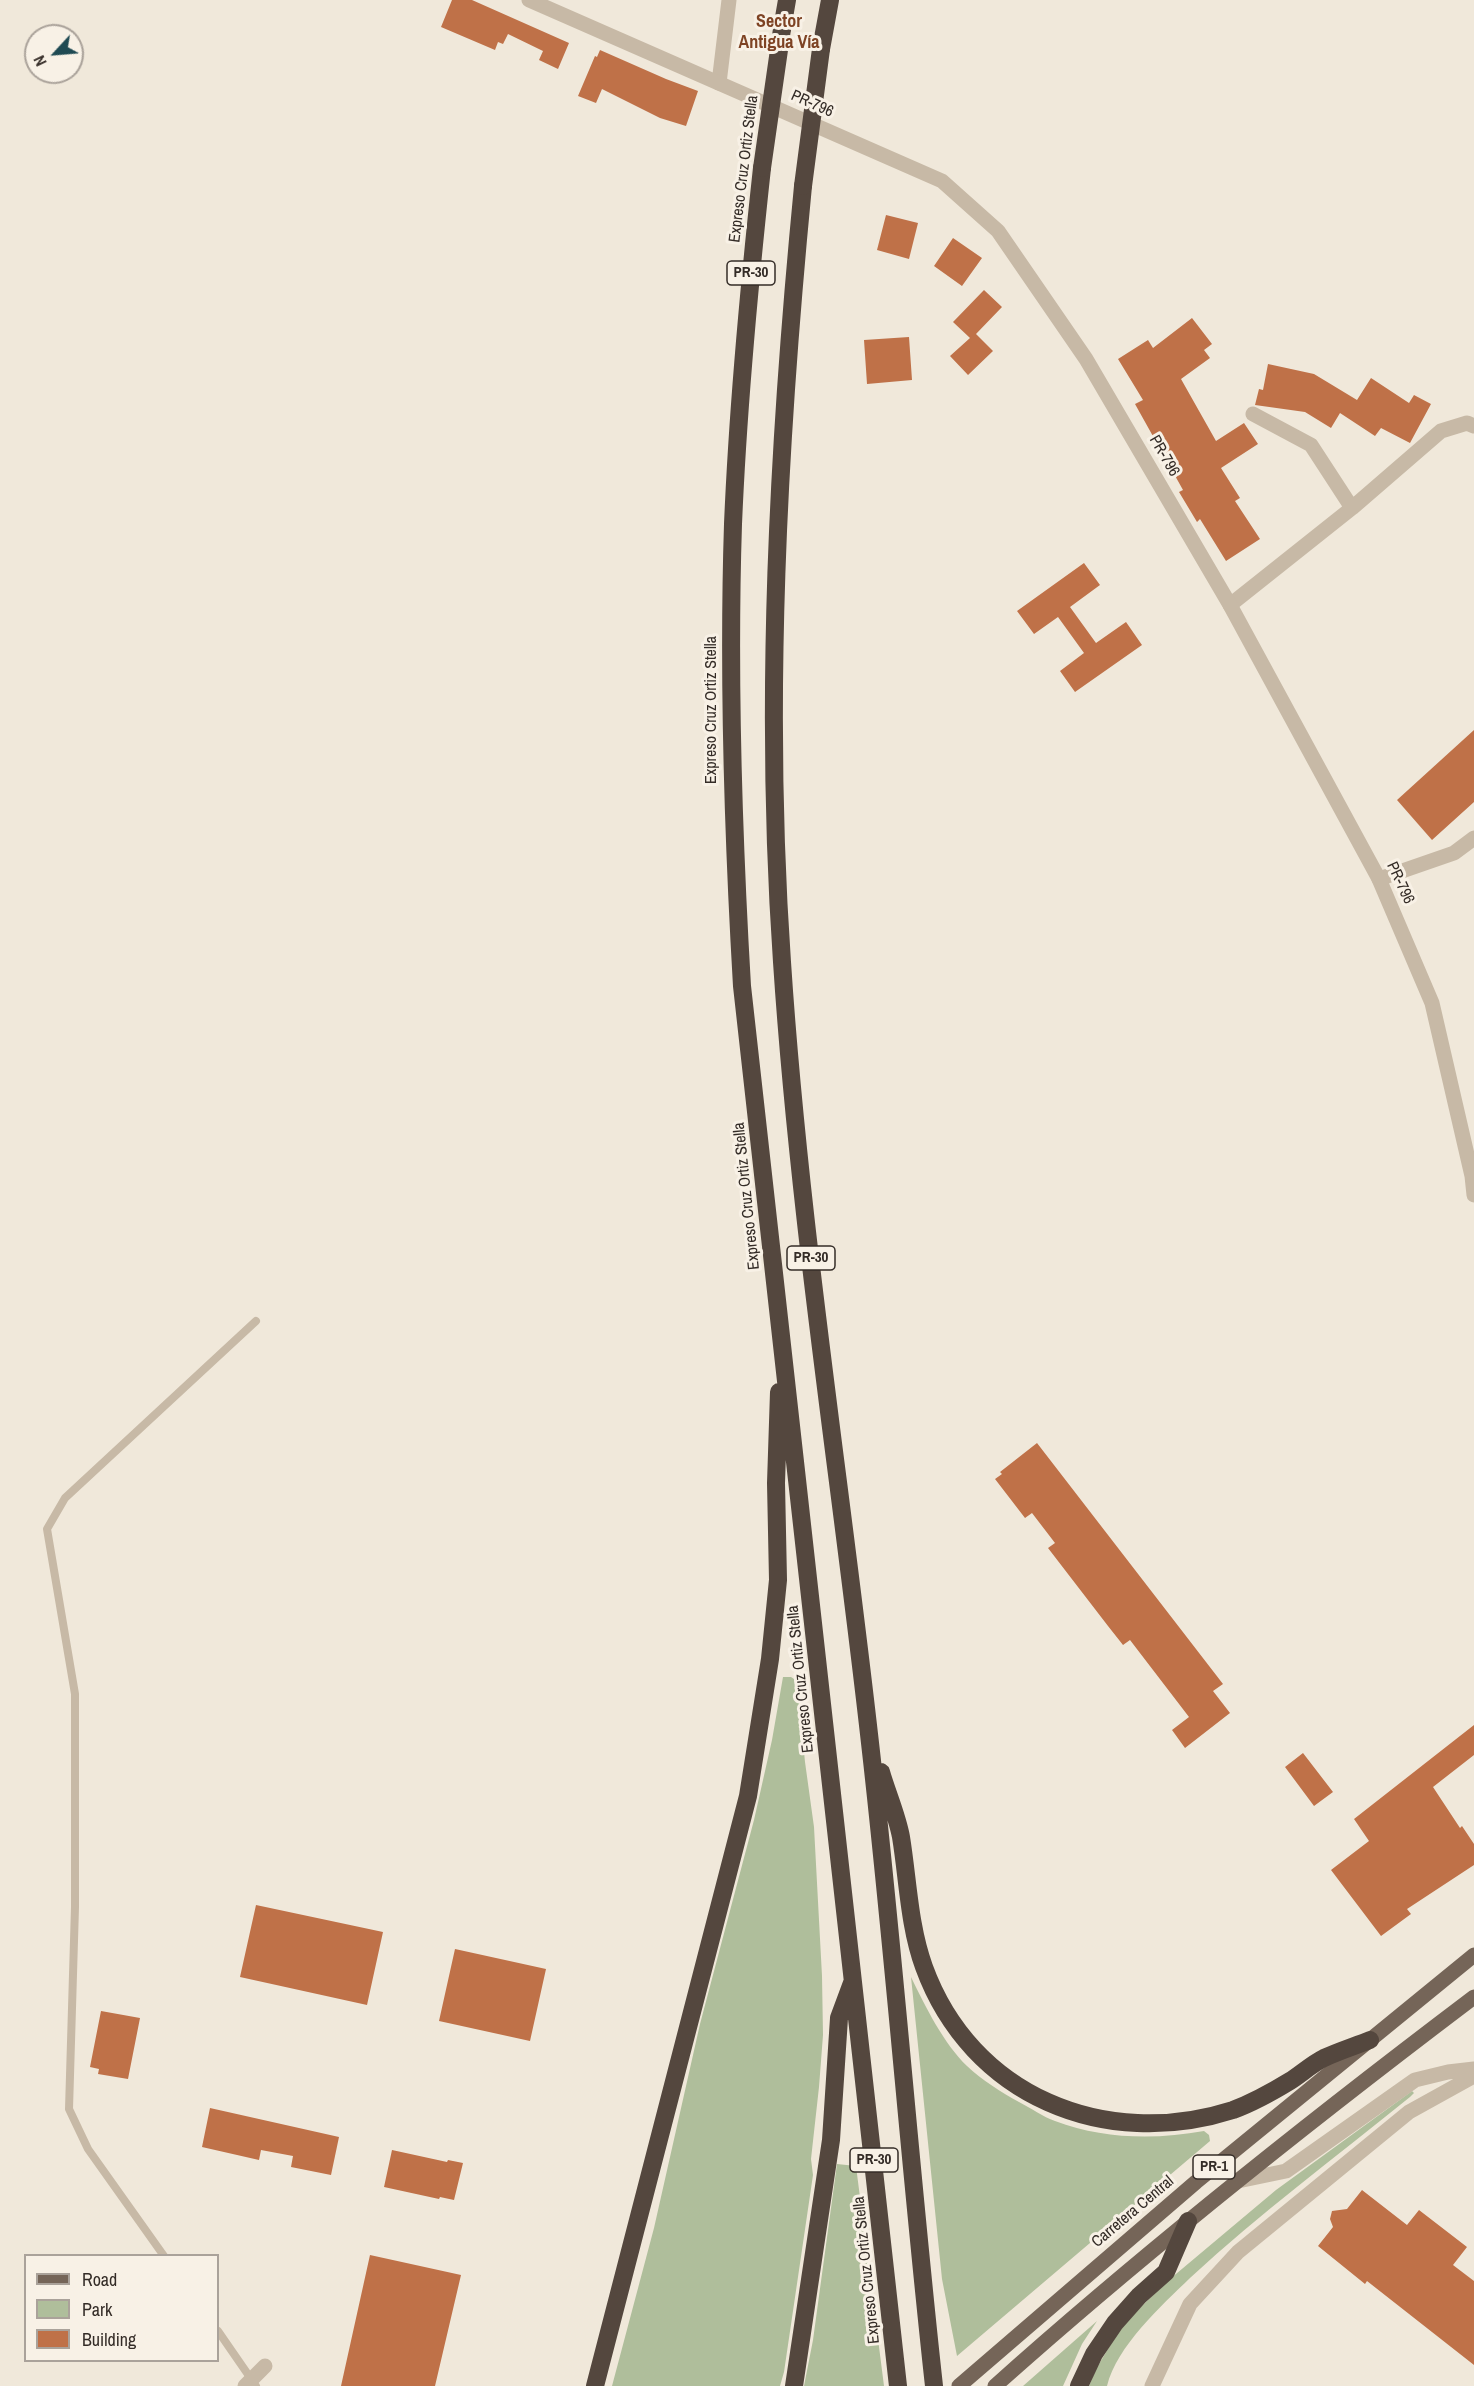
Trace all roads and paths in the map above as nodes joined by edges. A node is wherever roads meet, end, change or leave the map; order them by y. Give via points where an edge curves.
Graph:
1 (530, 0) edge
2 (729, 0) edge
3 (787, 0) edge
4 (830, 0) edge
5 (719, 83) junction
6 (1253, 414) dead end
7 (1474, 426) edge
8 (1352, 508) junction
9 (1230, 605) junction
10 (1474, 838) edge
11 (1379, 879) junction
12 (1474, 1195) edge
13 (256, 1321) dead end
14 (781, 1327) junction
15 (870, 1737) junction
16 (1474, 1955) edge
17 (854, 1978) junction
18 (1474, 1997) edge
19 (1370, 2040) junction
20 (1474, 2069) edge
21 (1474, 2076) edge
22 (1238, 2181) junction
23 (1188, 2221) junction
24 (163, 2254) edge
25 (219, 2333) edge
26 (265, 2366) dead end
27 (251, 2384) edge
28 (595, 2386) edge
29 (794, 2386) edge
30 (898, 2386) edge
31 (934, 2386) edge
32 (959, 2386) edge
33 (995, 2386) edge
34 (1079, 2386) edge
35 (1152, 2386) edge

1 - 5 street, PR-796 / PR-796
2 - 5 street
3 - 14 highway, Expreso Cruz Ortiz Stella / PR-30, bridge via 762,168 748,299 733,524 731,656 742,986
4 - 15 highway, PR-30, bridge via 803,186 786,386 777,523 774,777 786,1020 799,1153
5 - 9 street, PR-796 / PR-796 via 942,181 998,231 1086,359
6 - 8 street via 1311,446
7 - 8 street via 1467,423 1441,431
8 - 9 street
9 - 11 street, PR-796 / PR-796
10 - 11 street via 1454,854
11 - 12 street, PR-796 / PR-796 via 1432,1003
13 - 24 lane via 65,1498 47,1529 75,1694 75,1907 69,2109 88,2149
14 - 17 highway, Expreso Cruz Ortiz Stella / PR-30
14 - 28 highway via 776,1484 778,1580 748,1796
15 - 19 highway via 900,1835 924,1966 955,2027 978,2056 1004,2078 1033,2095 1089,2116 1160,2123 1233,2109 1289,2082 1322,2059
15 - 31 highway, PR-30
16 - 19 main road, Carretera Central / PR-1
17 - 29 highway via 839,2018 831,2140
17 - 30 highway, Expreso Cruz Ortiz Stella / PR-30
18 - 22 main road, PR-1
19 - 32 main road, Carretera Central / PR-1 via 1196,2182
20 - 22 street via 1415,2080 1286,2171
21 - 35 street via 1409,2112 1238,2252 1190,2304
22 - 23 main road, PR-1
23 - 33 main road, PR-1
23 - 34 highway via 1166,2272 1115,2323
25 - 27 lane
26 - 27 street

